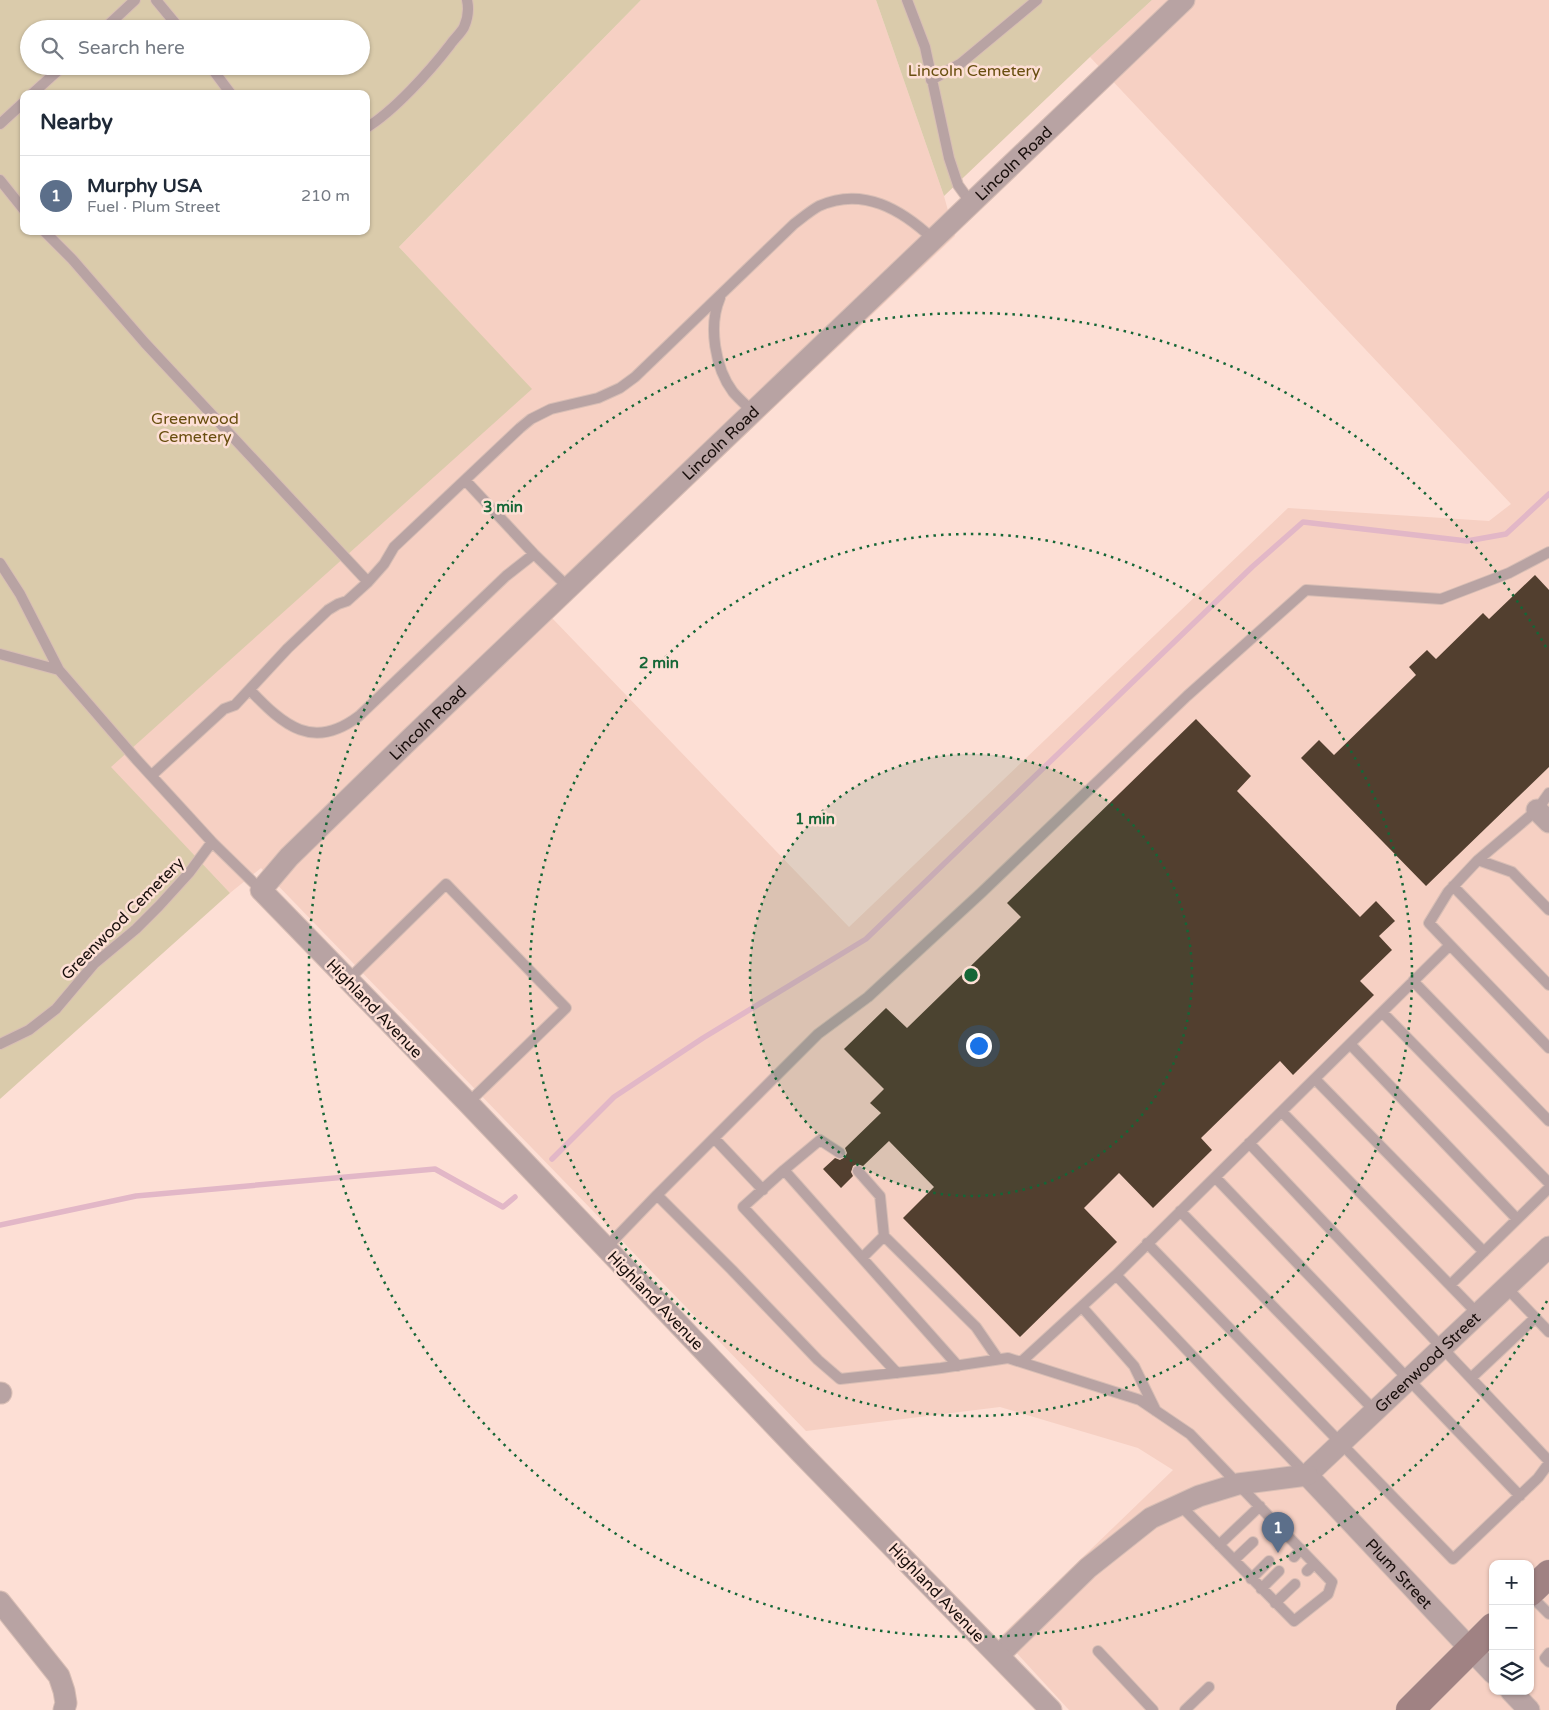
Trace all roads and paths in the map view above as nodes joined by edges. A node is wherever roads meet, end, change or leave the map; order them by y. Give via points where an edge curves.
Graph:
1 (135, 0) edge
2 (156, 0) edge
3 (467, 0) edge
4 (907, 0) edge
5 (1037, 0) edge
6 (1184, 0) edge
7 (114, 20) edge
8 (173, 20) edge
9 (53, 75) edge
10 (217, 75) edge
11 (931, 80) junction
12 (36, 90) edge
13 (228, 90) edge
14 (20, 106) edge
15 (0, 124) edge
16 (370, 125) edge
17 (0, 180) edge
18 (971, 203) junction
19 (20, 205) edge
20 (48, 235) edge
21 (933, 239) junction
22 (722, 295) junction
23 (752, 412) junction
24 (465, 480) junction
25 (1549, 552) edge
26 (534, 554) junction
27 (0, 563) edge
28 (368, 582) junction
29 (569, 588) junction
30 (0, 654) edge
31 (59, 670) junction
32 (250, 690) junction
33 (152, 775) junction
34 (1545, 808) edge
35 (212, 842) junction
36 (1478, 860) junction
37 (1453, 886) junction
38 (261, 890) junction
39 (1549, 910) edge
40 (1450, 944) junction
41 (348, 980) junction
42 (1413, 981) junction
43 (1549, 985) edge
44 (1382, 1012) junction
45 (0, 1044) edge
46 (1350, 1044) junction
47 (1549, 1048) edge
48 (1315, 1079) junction
49 (468, 1103) junction
50 (1282, 1112) junction
51 (1549, 1121) edge
52 (714, 1138) junction
53 (1249, 1143) junction
54 (840, 1153) dead end
55 (784, 1170) junction
56 (858, 1171) dead end
57 (1215, 1177) junction
58 (1549, 1183) edge
59 (1549, 1188) edge
60 (763, 1190) junction
61 (657, 1195) junction
62 (1180, 1211) junction
63 (1517, 1219) junction
64 (884, 1236) junction
65 (1147, 1243) junction
66 (606, 1248) junction
67 (1548, 1250) edge
68 (1484, 1252) junction
69 (862, 1258) junction
70 (1116, 1275) junction
71 (1450, 1285) junction
72 (1506, 1286) junction
73 (1082, 1306) junction
74 (1477, 1313) junction
75 (1535, 1318) junction
76 (1549, 1332) edge
77 (1442, 1347) junction
78 (998, 1359) junction
79 (1021, 1362) junction
80 (958, 1366) junction
81 (897, 1373) junction
82 (1409, 1378) junction
83 (1471, 1378) junction
84 (1375, 1411) junction
85 (1157, 1412) junction
86 (1341, 1442) junction
87 (1549, 1462) edge
88 (1307, 1475) junction
89 (1238, 1484) junction
90 (1520, 1496) junction
91 (1180, 1505) junction
92 (1260, 1506) junction
93 (1291, 1539) junction
94 (1253, 1542) dead end
95 (1219, 1545) junction
96 (1283, 1547) dead end
97 (1234, 1560) junction
98 (1269, 1561) dead end
99 (1279, 1571) dead end
100 (1549, 1574) edge
101 (1251, 1579) junction
102 (1295, 1584) dead end
103 (1261, 1589) junction
104 (1534, 1589) edge
105 (1534, 1597) edge
106 (0, 1602) edge
107 (1274, 1603) junction
108 (1549, 1614) edge
109 (1489, 1631) edge
110 (1470, 1649) junction
111 (1098, 1651) dead end
112 (1549, 1653) edge
113 (999, 1655) junction
114 (1549, 1662) edge
115 (1489, 1669) edge
116 (1209, 1687) dead end
117 (1515, 1695) edge
118 (64, 1710) edge
119 (1051, 1710) edge
120 (1153, 1710) edge
121 (1185, 1710) edge
122 (1410, 1710) edge
123 (1529, 1710) edge

1 - 7 lane
2 - 8 lane
3 - 16 lane via 468,16 463,28 439,60
4 - 11 lane via 925,47
5 - 11 lane via 960,64
6 - 18 street, Lincoln Road
9 - 12 lane
10 - 13 lane
11 - 18 lane via 949,158 958,185
14 - 15 lane
17 - 19 lane
18 - 21 street, Lincoln Road
20 - 28 lane
21 - 22 lane via 916,223 884,204 851,199 829,202 794,224
21 - 23 street, Lincoln Road
22 - 23 lane via 715,320 719,362 734,392
22 - 24 lane via 620,388 598,398 551,409 531,419
23 - 29 street, Lincoln Road
24 - 26 lane
24 - 28 lane via 394,547
25 - 52 lane via 1509,573 1441,599 1306,590 1187,696 868,997 818,1034
26 - 29 lane
26 - 32 lane via 506,576 348,724 332,731 303,732 289,726
27 - 31 lane via 20,594
28 - 32 lane via 347,601 328,610
29 - 38 street, Lincoln Road via 289,857
30 - 31 lane
31 - 33 lane
32 - 33 lane via 234,705 224,709
33 - 35 lane
34 - 36 lane
35 - 38 lane
35 - 45 lane, Greenwood Cemetery via 159,906 94,964 56,1009 29,1030
36 - 37 lane
36 - 39 lane via 1512,872
37 - 40 lane via 1429,923
37 - 43 lane
38 - 41 street, Highland Avenue
40 - 42 lane
40 - 47 lane
41 - 49 street, Highland Avenue
41 - 49 lane via 446,884 566,1008
42 - 44 lane
42 - 51 lane
44 - 46 lane
44 - 58 lane
46 - 48 lane
46 - 63 lane
48 - 50 lane
48 - 68 lane
49 - 66 street, Highland Avenue
50 - 53 lane
50 - 71 lane
52 - 60 lane
52 - 61 lane
53 - 57 lane
53 - 77 lane
54 - 55 lane via 820,1140
55 - 60 lane
55 - 69 lane
56 - 64 lane via 880,1196
57 - 62 lane
57 - 82 lane
59 - 63 lane
60 - 81 lane via 744,1207
61 - 66 lane
61 - 81 lane via 840,1379
62 - 65 lane
62 - 84 lane
63 - 68 lane
64 - 69 lane
64 - 78 lane via 976,1326
65 - 70 lane
65 - 86 lane
66 - 113 street, Highland Avenue
67 - 72 street, Greenwood Street
68 - 71 lane
69 - 80 lane
70 - 73 lane
70 - 88 lane
71 - 74 lane
72 - 74 street, Greenwood Street
72 - 75 lane
73 - 79 lane
73 - 85 lane via 1134,1366
74 - 77 street, Greenwood Street
75 - 76 lane
75 - 83 lane
77 - 82 street, Greenwood Street
77 - 83 lane
78 - 79 lane
78 - 80 lane
79 - 85 lane via 1140,1400
80 - 81 lane
82 - 84 street, Greenwood Street
82 - 90 lane
83 - 87 lane
84 - 86 street, Greenwood Street
85 - 89 lane via 1190,1434
86 - 88 street, Greenwood Street
86 - 90 lane via 1453,1559
87 - 90 lane
88 - 89 street
88 - 110 street, Plum Street
89 - 91 street
89 - 92 lane
91 - 95 lane
91 - 113 street via 1151,1518 1088,1568
92 - 93 lane via 1271,1526
92 - 95 lane
93 - 96 lane
93 - 107 lane via 1297,1553 1332,1582 1328,1594 1294,1621
94 - 97 lane
95 - 97 lane
97 - 101 lane
98 - 101 lane
99 - 103 lane
100 - 104 main road
101 - 103 lane
102 - 107 lane
103 - 107 lane
105 - 108 lane
106 - 118 street via 59,1676 66,1703
109 - 110 main road
110 - 115 street, Plum Street
110 - 122 main road
111 - 120 lane
112 - 114 lane via 1545,1658
113 - 119 street, Highland Avenue
116 - 121 lane
117 - 123 street

